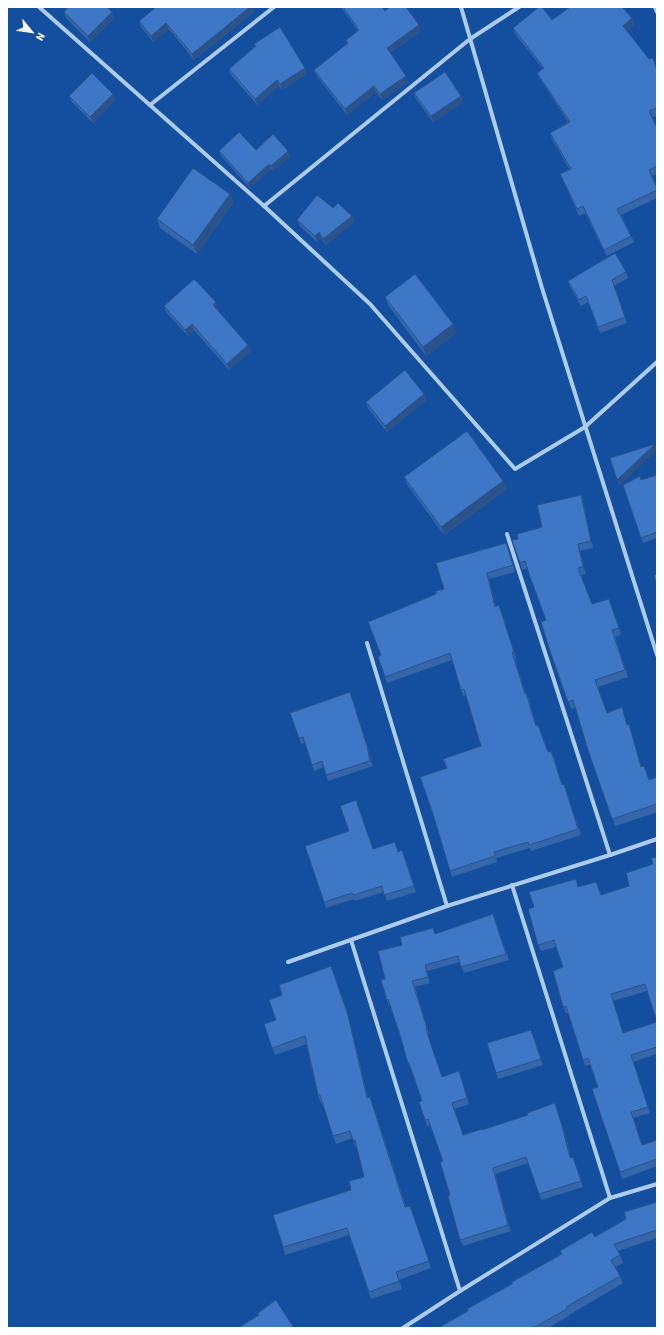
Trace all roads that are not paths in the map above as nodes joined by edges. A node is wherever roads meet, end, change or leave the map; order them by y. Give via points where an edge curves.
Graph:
1 (39, 7) edge
2 (274, 7) edge
3 (461, 7) edge
4 (518, 7) edge
5 (655, 7) edge
6 (657, 12) edge
7 (470, 39) junction
8 (150, 105) junction
9 (264, 206) junction
10 (657, 362) edge
11 (585, 427) junction
12 (507, 534) dead end
13 (367, 643) dead end
14 (657, 655) edge
15 (657, 839) edge
16 (610, 855) junction
17 (512, 886) junction
18 (447, 906) junction
19 (351, 940) junction
20 (288, 962) dead end
21 (657, 1184) edge
22 (610, 1198) junction
23 (460, 1291) junction
24 (403, 1328) edge

1 - 8 street
2 - 8 street
3 - 7 street
4 - 7 street
5 - 6 street
7 - 9 street
7 - 11 street
8 - 9 street
9 - 11 street via 370,304 515,469
10 - 11 street
11 - 14 street
12 - 16 street
13 - 18 street
15 - 16 street
16 - 17 street
17 - 18 street
17 - 22 street
18 - 19 street
19 - 20 street
19 - 23 street
21 - 22 street
22 - 23 street
23 - 24 street

